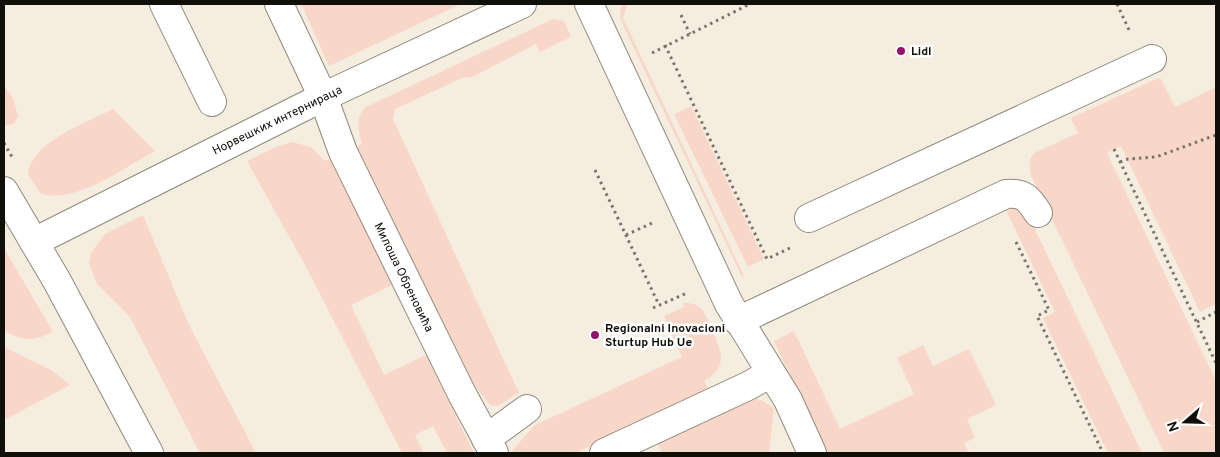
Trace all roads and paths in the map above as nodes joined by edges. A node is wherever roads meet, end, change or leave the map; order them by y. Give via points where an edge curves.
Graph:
1 (164, 4) edge
2 (279, 4) edge
3 (522, 4) edge
4 (588, 4) edge
5 (750, 4) edge
6 (1117, 4) edge
7 (681, 15) dead end
8 (690, 34) junction
9 (1134, 39) dead end
10 (664, 45) junction
11 (1152, 59) dead end
12 (655, 60) dead end
13 (323, 97) junction
14 (212, 102) dead end
15 (1216, 135) edge
16 (1114, 149) dead end
17 (1120, 162) junction
18 (595, 170) dead end
19 (4, 191) edge
20 (1038, 213) dead end
21 (655, 221) dead end
22 (805, 231) joint
23 (626, 235) junction
24 (1015, 239) dead end
25 (34, 242) junction
26 (680, 296) dead end
27 (659, 305) junction
28 (653, 308) dead end
29 (1216, 312) edge
30 (738, 320) junction
31 (1197, 322) junction
32 (1216, 363) edge
33 (770, 373) junction
34 (527, 409) dead end
35 (490, 446) edge
36 (149, 453) edge
37 (604, 453) edge
38 (812, 453) edge
39 (1103, 453) edge

1 - 14 street
2 - 13 street, Милоша Обреновића
3 - 13 street, Норвешких интернираца
4 - 30 street
5 - 8 path
6 - 9 path
7 - 8 path
8 - 10 path
10 - 12 path via 651,51
10 - 22 path via 767,259
11 - 22 street
13 - 25 street, Норвешких интернираца
13 - 35 street, Милоша Обреновића via 343,152
15 - 17 path via 1156,157
16 - 17 path
17 - 31 path
18 - 23 path
19 - 25 street
20 - 30 street via 1024,195 1006,194
21 - 23 path
23 - 27 path
24 - 39 path via 1049,310 1037,316
25 - 36 street
26 - 27 path
27 - 28 path
29 - 31 path
30 - 33 street
31 - 32 path
33 - 37 street
33 - 38 street via 788,400
34 - 35 street

